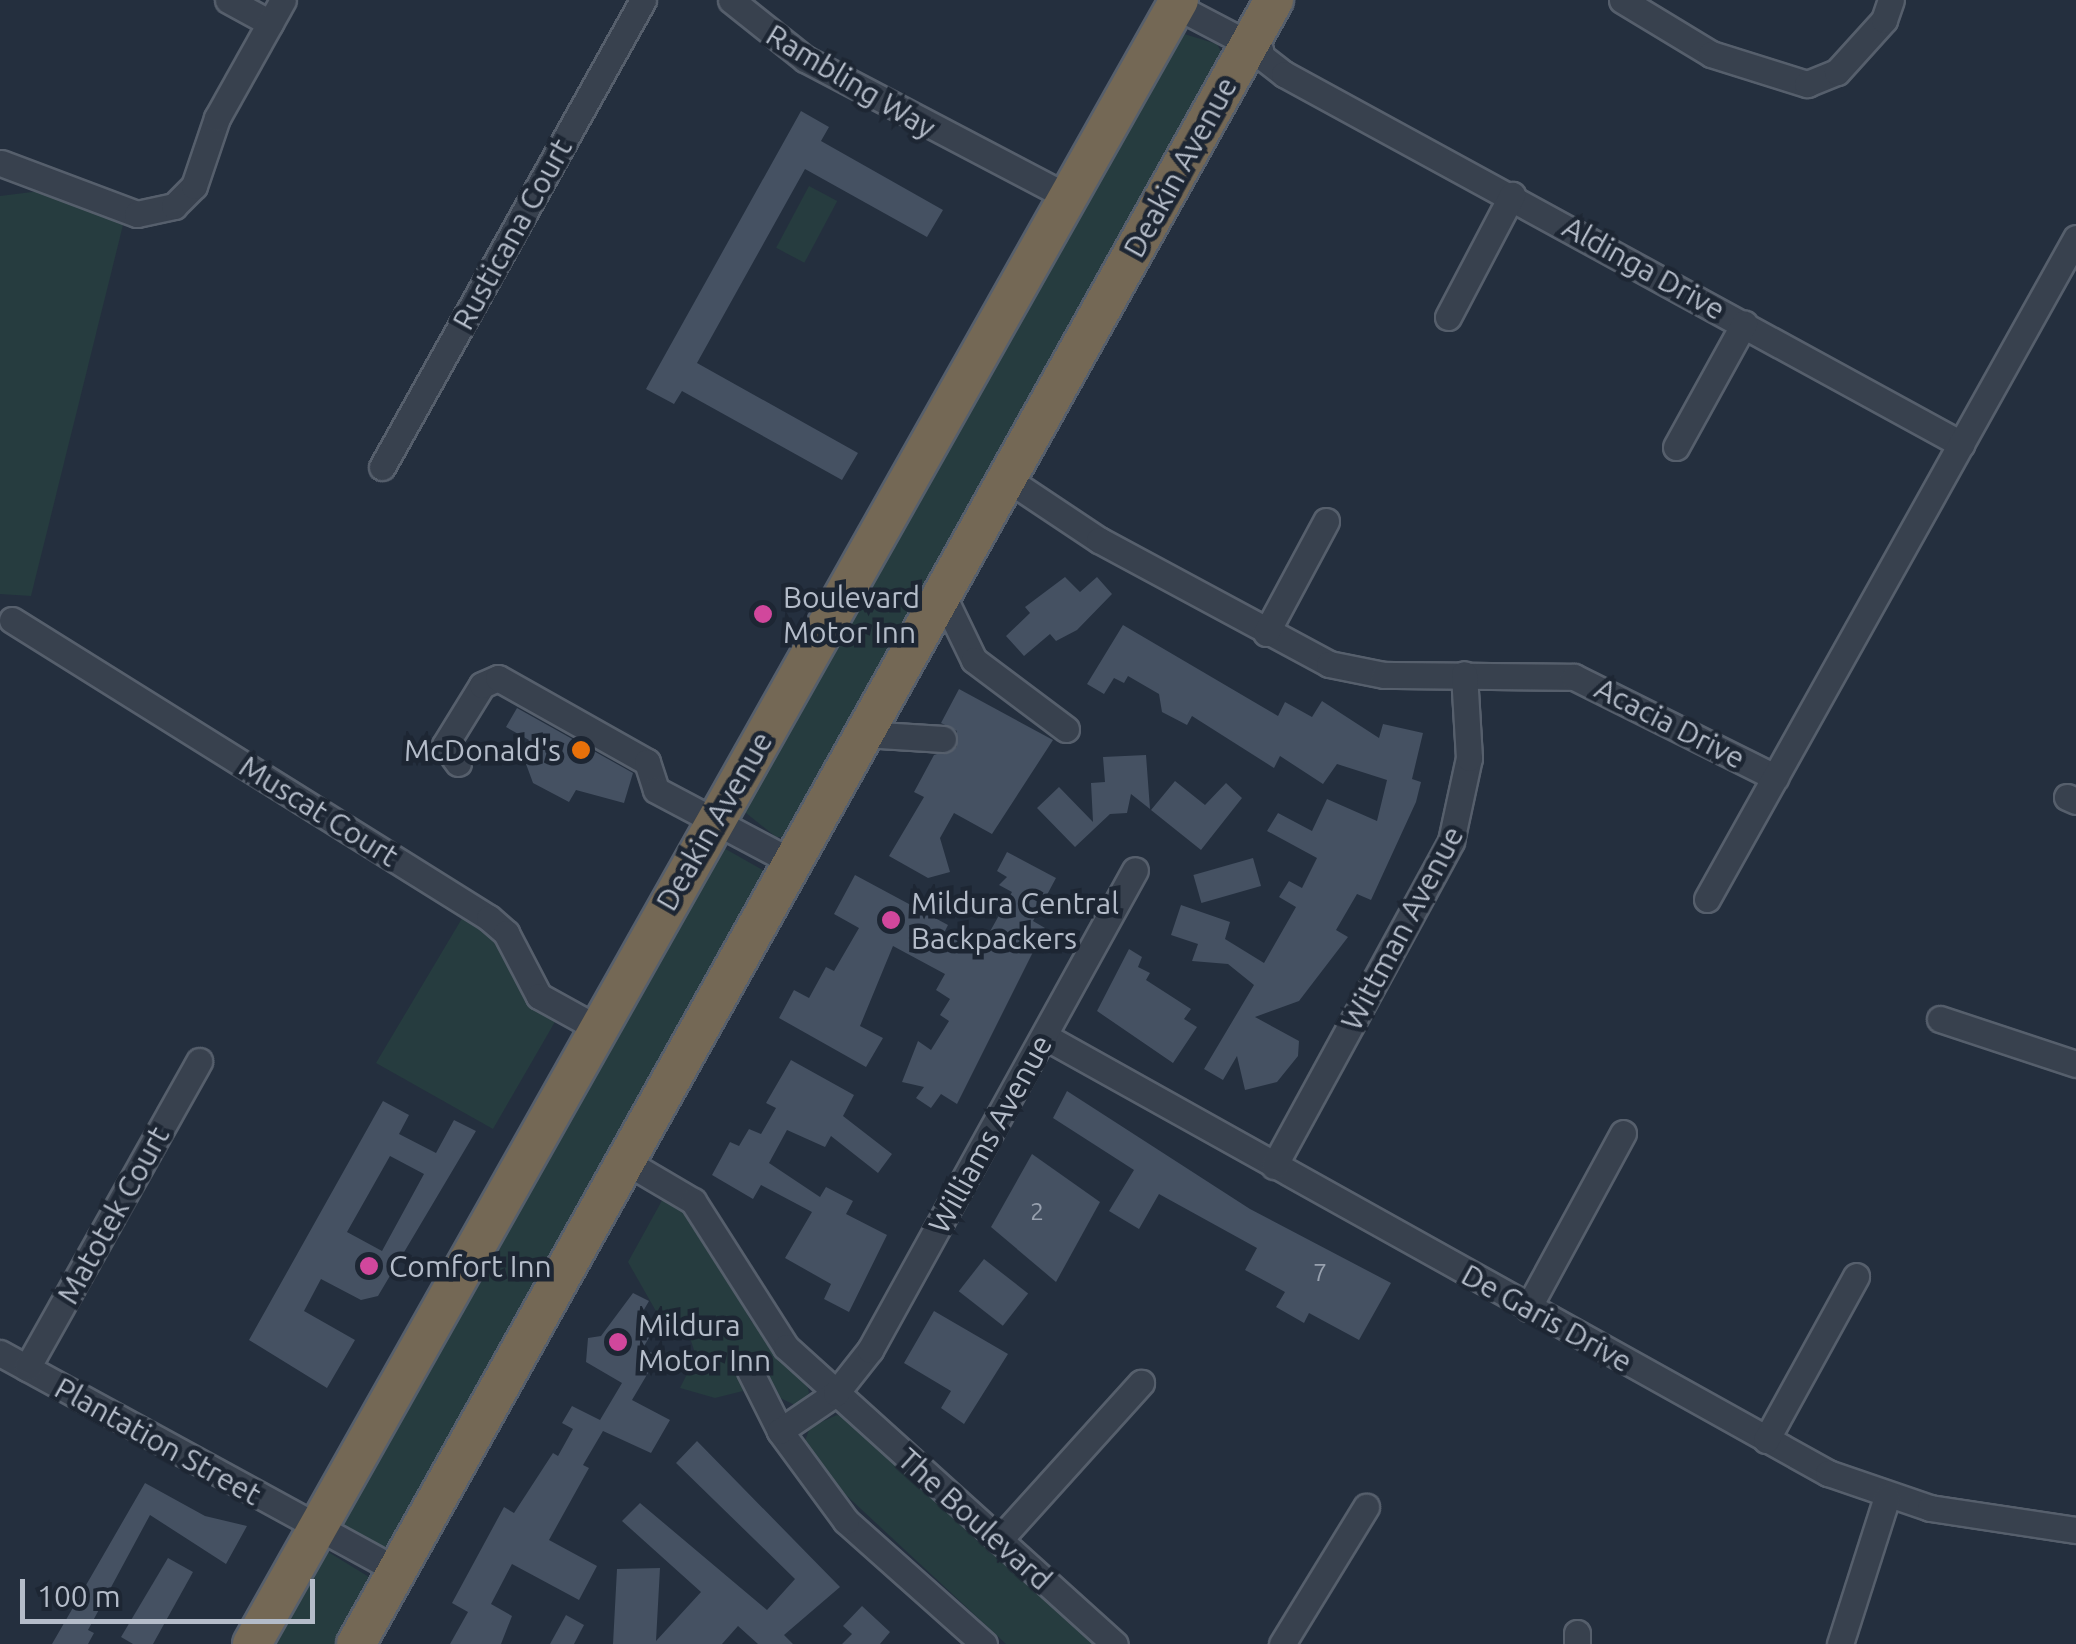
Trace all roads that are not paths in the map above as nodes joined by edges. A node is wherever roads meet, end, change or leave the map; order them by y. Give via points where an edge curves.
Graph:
1 (228, 0) edge
2 (283, 0) edge
3 (643, 0) edge
4 (731, 0) edge
5 (1274, 0) edge
6 (1622, 0) edge
7 (1892, 0) edge
8 (1177, 3) edge
9 (270, 23) junction
10 (1248, 46) junction
11 (2, 163) edge
12 (1512, 195) junction
13 (1064, 204) junction
14 (2076, 238) edge
15 (1448, 317) dead end
16 (1744, 324) junction
17 (1961, 444) junction
18 (1676, 447) dead end
19 (382, 467) dead end
20 (1001, 487) junction
21 (1326, 521) dead end
22 (943, 596) junction
23 (12, 620) dead end
24 (1266, 634) junction
25 (1464, 674) junction
26 (506, 682) junction
27 (1066, 729) dead end
28 (468, 733) dead end
29 (864, 734) junction
30 (943, 739) dead end
31 (458, 763) dead end
32 (1774, 776) junction
33 (714, 822) junction
34 (792, 862) junction
35 (1135, 870) dead end
36 (1707, 899) dead end
37 (1940, 1019) dead end
38 (596, 1028) junction
39 (1044, 1036) junction
40 (199, 1062) dead end
41 (2076, 1064) edge
42 (1622, 1133) dead end
43 (625, 1161) junction
44 (1274, 1166) junction
45 (1856, 1276) dead end
46 (1528, 1308) junction
47 (0, 1353) edge
48 (27, 1368) junction
49 (750, 1371) dead end
50 (1141, 1383) dead end
51 (836, 1393) junction
52 (780, 1431) junction
53 (1766, 1440) junction
54 (1887, 1496) junction
55 (1366, 1507) dead end
56 (317, 1529) junction
57 (2076, 1530) edge
58 (999, 1540) junction
59 (397, 1570) junction
60 (252, 1644) edge
61 (356, 1644) edge
62 (984, 1644) edge
63 (1115, 1644) edge
64 (1282, 1644) edge
65 (1840, 1644) edge

1 - 9 street
2 - 9 street
3 - 19 street, Rusticana Court
4 - 13 street, Rambling Way via 784,47
5 - 10 highway, Deakin Avenue
6 - 7 street via 1711,54 1807,84 1837,72 1884,20
8 - 10 street, Aldinga Drive
8 - 13 highway, Deakin Avenue
9 - 11 street via 217,118 194,186 162,212 138,214
10 - 12 street, Aldinga Drive
10 - 20 highway, Deakin Avenue
12 - 15 street
12 - 16 street, Aldinga Drive
13 - 33 highway, Deakin Avenue
14 - 17 street, Acacia Drive
16 - 17 street, Aldinga Drive
16 - 18 street
17 - 32 street, Acacia Drive
20 - 22 highway, Deakin Avenue
20 - 24 street, Acacia Drive
21 - 24 street
22 - 27 street via 974,660
22 - 29 highway, Deakin Avenue
23 - 38 street, Muscat Court via 489,918 506,934 540,996
24 - 25 street, Acacia Drive via 1356,671
25 - 32 street, Acacia Drive via 1547,673 1602,685
25 - 44 street, Wittman Avenue via 1470,758 1451,841
26 - 28 street
26 - 31 street via 482,686 448,741
26 - 33 street via 647,762 656,790
29 - 30 street
29 - 34 highway, Deakin Avenue
32 - 36 street
33 - 34 street
33 - 38 highway, Deakin Avenue
34 - 43 highway, Deakin Avenue
35 - 39 street, Williams Avenue
37 - 41 street
38 - 56 highway, Deakin Avenue
39 - 44 street, De Garis Drive
39 - 51 street, Williams Avenue via 870,1350
40 - 48 street, Matotek Court
42 - 46 street
43 - 51 street, The Boulevard via 694,1201 767,1324
43 - 59 highway, Deakin Avenue
44 - 46 street, De Garis Drive
45 - 53 street
46 - 53 street, De Garis Drive
47 - 48 street, Plantation Street
48 - 56 street, Plantation Street
49 - 52 street
50 - 58 street
51 - 52 street
51 - 58 street, The Boulevard
52 - 62 street via 846,1520
53 - 54 street, De Garis Drive
54 - 57 street, De Garis Drive
54 - 65 street
55 - 64 street
56 - 59 street, Plantation Street
56 - 60 highway, Deakin Avenue
58 - 63 street, The Boulevard
59 - 61 highway, Deakin Avenue

